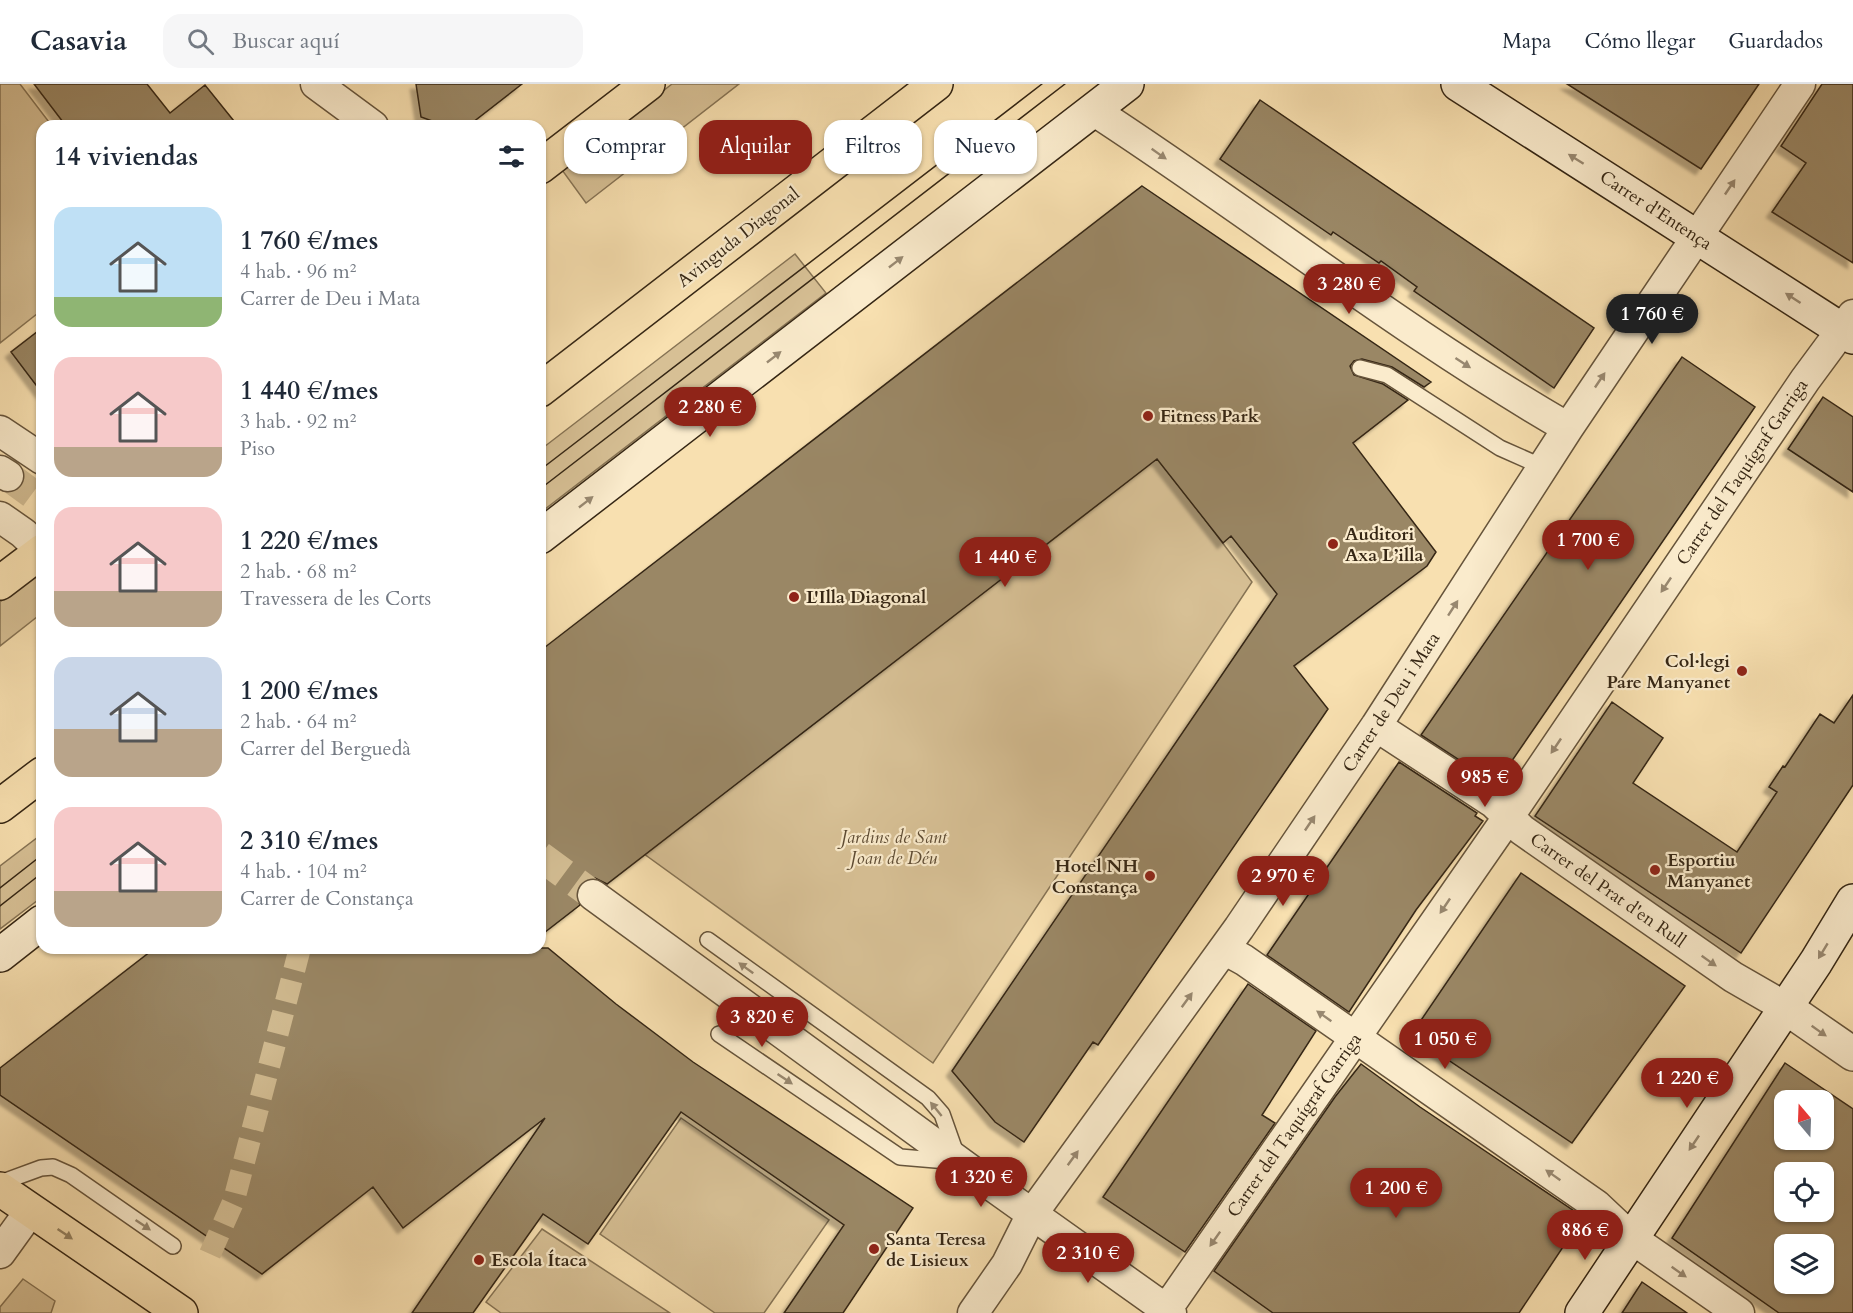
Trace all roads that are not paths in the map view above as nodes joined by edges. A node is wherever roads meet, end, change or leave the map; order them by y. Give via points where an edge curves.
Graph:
1 (316, 84) edge
2 (648, 84) edge
3 (936, 84) edge
4 (1127, 84) edge
5 (1458, 84) edge
6 (1800, 84) edge
7 (1093, 110) junction
8 (365, 120) edge
9 (546, 162) edge
10 (1696, 235) junction
11 (1849, 327) edge
12 (1360, 368) dead end
13 (546, 385) edge
14 (1568, 428) junction
15 (0, 431) edge
16 (36, 455) edge
17 (1543, 467) junction
18 (0, 517) edge
19 (546, 532) edge
20 (36, 545) edge
21 (36, 556) edge
22 (0, 583) edge
23 (1377, 726) junction
24 (36, 779) edge
25 (0, 806) edge
26 (1509, 816) junction
27 (593, 895) tunnel mouth
28 (1853, 901) edge
29 (36, 927) edge
30 (708, 940) dead end
31 (1224, 949) junction
32 (0, 955) edge
33 (1785, 1007) junction
34 (719, 1034) dead end
35 (1355, 1038) junction
36 (1853, 1054) edge
37 (959, 1162) junction
38 (0, 1183) edge
39 (0, 1189) edge
40 (31, 1210) junction
41 (1032, 1214) junction
42 (1631, 1238) junction
43 (173, 1246) dead end
44 (0, 1253) edge
45 (1167, 1312) edge
46 (181, 1313) edge
47 (974, 1313) edge
48 (1582, 1313) edge
49 (1739, 1313) edge

1 - 8 street
2 - 9 main road
3 - 13 main road, Avinguda Diagonal
4 - 7 main road
10 -> 5 main road, Carrer d'Entença
10 -> 6 street, Carrer de Deu i Mata
7 -> 14 street via 1414,331
19 -> 7 main road
11 -> 10 main road, Carrer d'Entença
14 -> 10 street, Carrer de Deu i Mata
11 -> 26 street, Carrer del Taquígraf Garriga via 1805,380
12 - 17 lane via 1387,375 1500,448
14 - 17 street, Carrer de Deu i Mata
15 - 16 street
23 -> 17 street, Carrer de Deu i Mata
18 - 20 street
21 - 22 main road
23 - 26 street, Carrer del Prat d'en Rull
31 -> 23 street, Carrer de Deu i Mata
24 - 25 main road
26 -> 33 street, Carrer del Prat d'en Rull via 1522,830 1733,977
26 -> 35 street, Carrer del Taquígraf Garriga
27 - 37 street
28 -> 33 main road
29 - 32 main road
37 -> 30 lane via 942,1114 928,1098
35 -> 31 street
41 -> 31 street, Carrer de Deu i Mata
33 -> 36 main road
33 -> 42 main road
34 -> 37 lane via 900,1157
42 -> 35 street via 1596,1205
35 -> 45 street, Carrer del Taquígraf Garriga
37 - 41 street
38 -> 43 lane via 30,1170 52,1167 71,1175
39 - 40 main road
40 - 44 street
40 -> 46 main road
41 - 45 street
41 - 47 street, Carrer de Deu i Mata via 1007,1264
42 - 48 main road
42 -> 49 street

